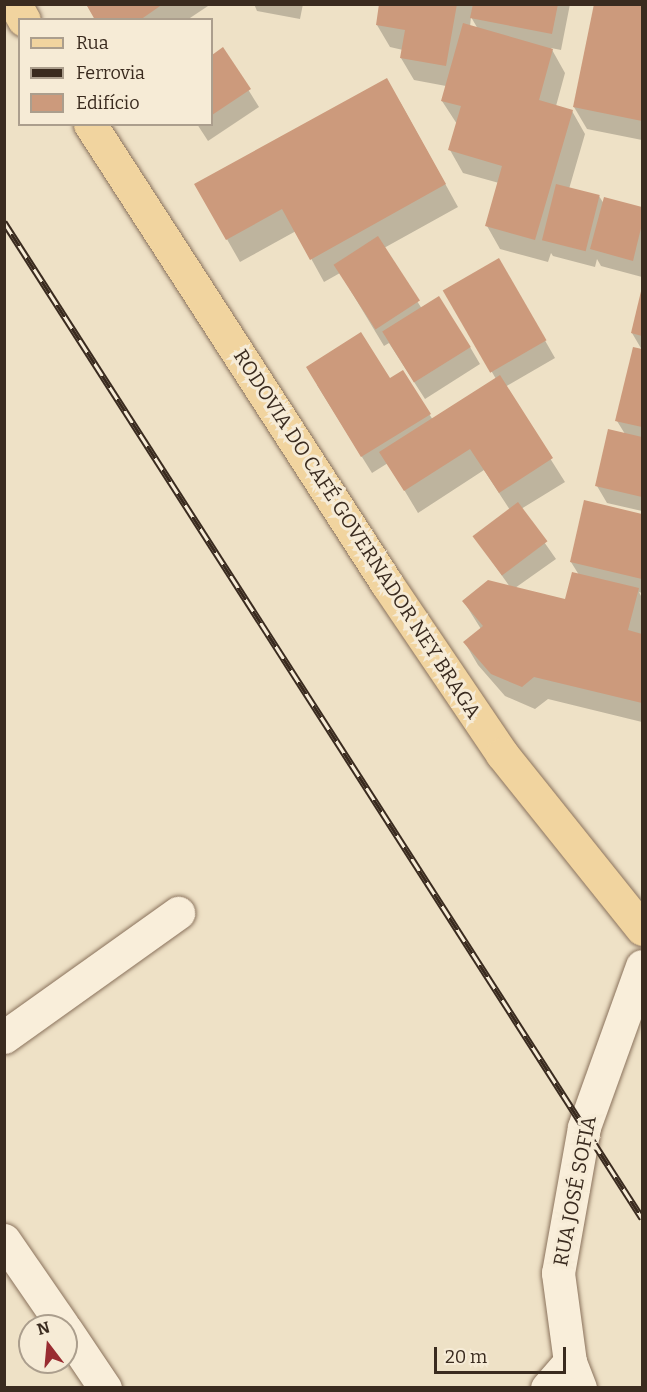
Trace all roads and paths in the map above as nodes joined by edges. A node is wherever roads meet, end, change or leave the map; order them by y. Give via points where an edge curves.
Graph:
1 (15, 4) edge
2 (23, 18) edge
3 (91, 126) edge
4 (178, 913) dead end
5 (642, 929) edge
6 (642, 966) edge
7 (4, 1037) edge
8 (4, 1240) edge
9 (55, 1314) edge
10 (78, 1348) edge
11 (575, 1375) edge
12 (105, 1388) edge
13 (547, 1388) edge

1 - 2 main road
3 - 5 main road, RODOVIA DO CAFÉ GOVERNADOR NEY BRAGA via 380,574 502,754
4 - 7 street
6 - 11 street, RUA JOSÉ SOFIA via 582,1138 558,1273
8 - 9 street
10 - 12 street
11 - 13 street

